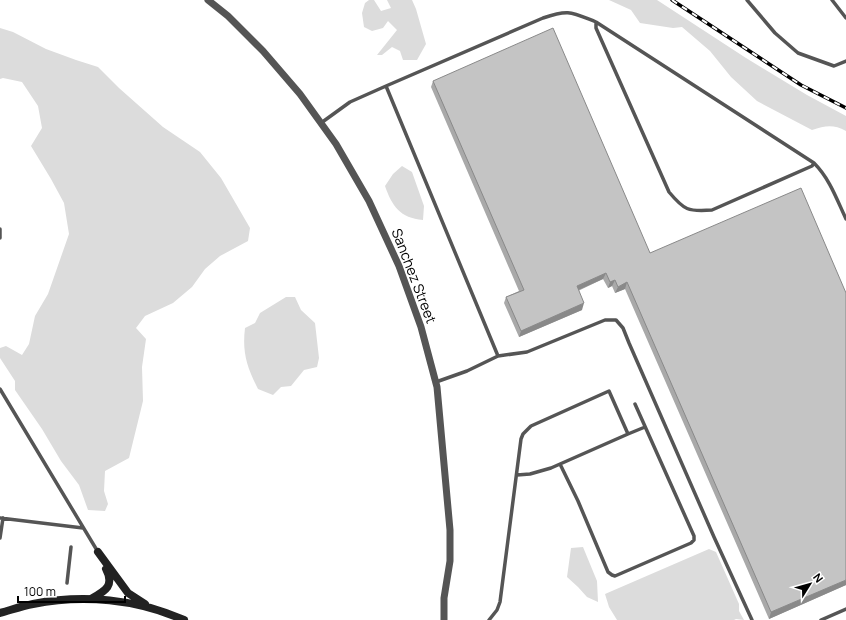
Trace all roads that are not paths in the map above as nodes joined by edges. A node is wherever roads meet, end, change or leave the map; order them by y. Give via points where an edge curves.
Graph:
1 (208, 0) edge
2 (747, 0) edge
3 (832, 0) edge
4 (846, 18) edge
5 (596, 22) junction
6 (846, 61) edge
7 (386, 86) junction
8 (321, 123) junction
9 (814, 163) junction
10 (846, 219) edge
11 (0, 230) edge
12 (0, 238) edge
13 (498, 356) junction
14 (435, 382) junction
15 (0, 389) edge
16 (635, 404) dead end
17 (645, 427) junction
18 (628, 434) junction
19 (560, 464) junction
20 (517, 474) junction
21 (1, 518) edge
22 (83, 528) junction
23 (0, 538) edge
24 (71, 547) dead end
25 (98, 552) junction
26 (66, 584) dead end
27 (91, 599) junction
28 (152, 608) junction
29 (846, 609) edge
30 (0, 613) edge
31 (184, 620) edge
32 (444, 620) edge
33 (489, 620) edge
34 (752, 620) edge
35 (821, 620) edge

1 - 8 street, Sanchez Street via 263,51
2 - 6 lane via 775,34 798,53 834,66
3 - 4 lane
5 - 7 lane via 570,12 558,13
5 - 9 lane
5 - 9 lane via 596,28 669,192 680,205 696,212 712,210
7 - 8 lane via 350,102
7 - 13 lane
8 - 14 street, Sanchez Street via 369,201 399,266 421,327
9 - 10 lane via 830,183
11 - 12 lane
13 - 14 lane via 467,371
13 - 34 lane via 527,352 604,320 616,320 623,328
14 - 32 street, Sanchez Street via 450,530 450,561 444,598
15 - 22 lane
16 - 17 lane
17 - 18 lane
17 - 19 lane via 694,536 691,543 615,576 612,575 608,572
18 - 19 lane
18 - 20 lane via 609,391 531,426 521,439
19 - 20 lane via 539,472
20 - 33 lane via 500,602
21 - 22 lane
21 - 23 lane
22 - 25 lane
24 - 26 lane
25 - 27 street via 110,580 102,593
25 - 28 street via 128,593
27 - 28 street via 128,602
27 - 30 street via 66,599 32,604
28 - 31 street
29 - 35 lane

